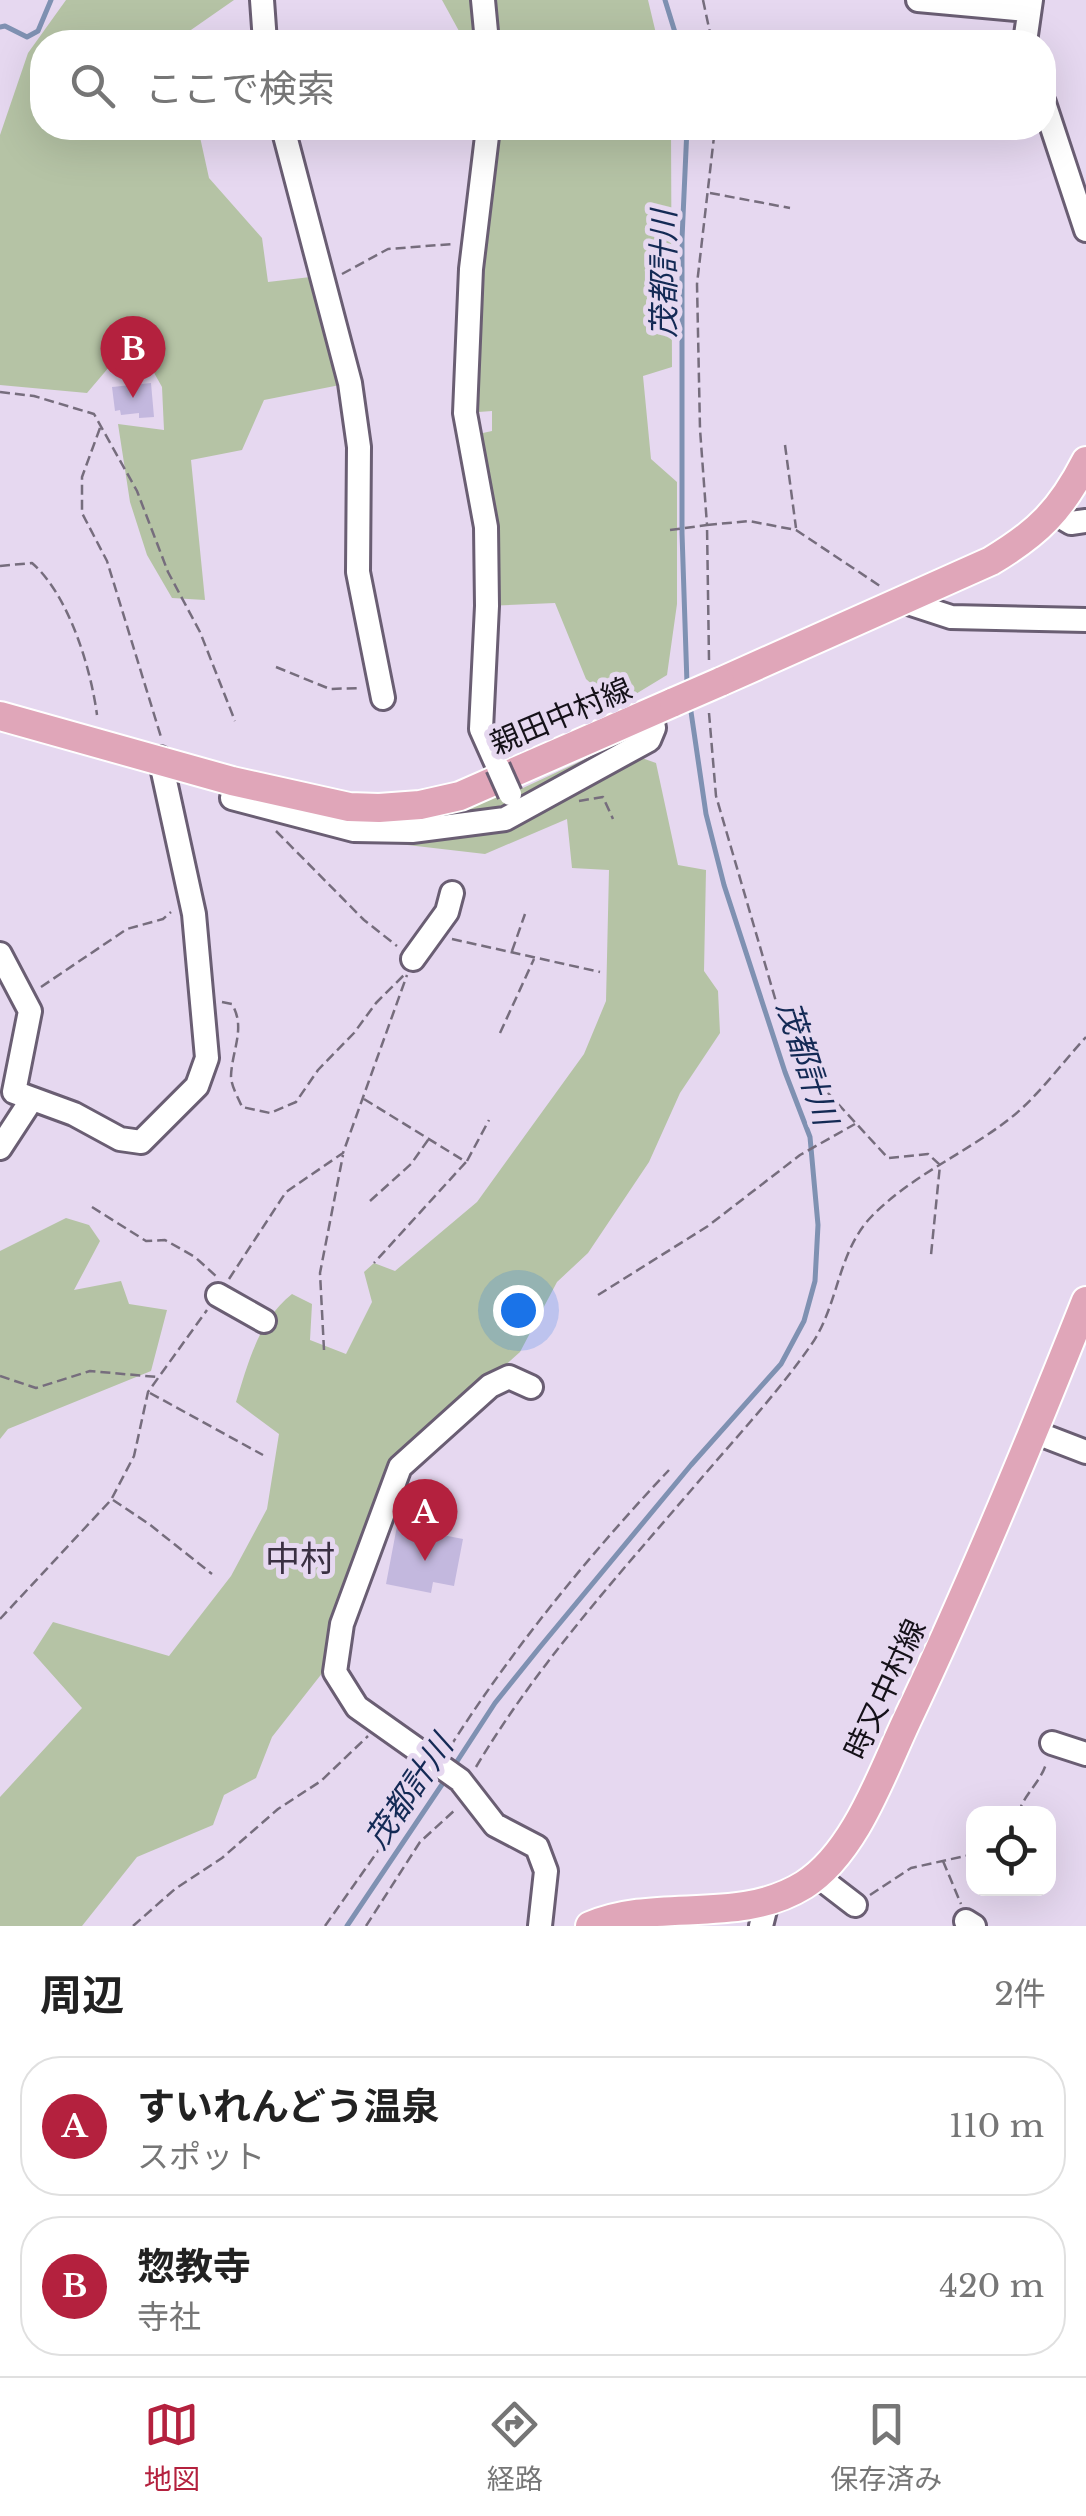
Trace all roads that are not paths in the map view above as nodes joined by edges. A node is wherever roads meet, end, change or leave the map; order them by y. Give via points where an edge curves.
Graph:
1 (262, 0) edge
2 (484, 0) edge
3 (918, 0) edge
4 (1030, 5) edge
5 (265, 30) edge
6 (486, 30) edge
7 (1027, 30) edge
8 (1056, 139) edge
9 (286, 140) edge
10 (487, 140) edge
11 (1086, 230) edge
12 (1086, 460) edge
13 (1054, 514) junction
14 (1086, 521) edge
15 (902, 601) junction
16 (1086, 620) edge
17 (383, 698) dead end
18 (663, 707) junction
19 (0, 716) edge
20 (160, 758) junction
21 (232, 798) dead end
22 (514, 803) junction
23 (452, 894) dead end
24 (0, 954) edge
25 (413, 959) road end
26 (32, 1099) junction
27 (0, 1148) edge
28 (222, 1290) road end
29 (1086, 1301) edge
30 (264, 1321) dead end
31 (531, 1387) dead end
32 (1034, 1432) junction
33 (1086, 1452) edge
34 (1052, 1743) road end
35 (1086, 1754) edge
36 (816, 1875) junction
37 (855, 1905) road end
38 (764, 1914) edge
39 (717, 1917) edge
40 (540, 1926) edge
41 (590, 1926) edge

1 - 5 street
2 - 6 street
3 - 4 street
4 - 7 street
8 - 11 street
9 - 17 street via 350,383 360,447 358,572
10 - 22 street, bridge via 465,414 486,527 481,729
12 - 13 main road, 親田中村線
13 - 14 street via 1071,524
13 - 15 main road, 親田中村線 via 990,561
15 - 16 street via 950,617
15 - 18 main road, 親田中村線, bridge
18 - 20 main road, 親田中村線 via 460,796 420,805 350,807
18 - 22 street via 648,740
19 - 20 main road, 親田中村線
20 - 26 street via 194,914 207,1058 196,1086 140,1142
21 - 22 street via 354,830 412,831 504,819
23 - 25 street via 448,912
24 - 26 street via 30,1012 14,1092
26 - 27 street
28 - 30 street
29 - 32 main road, 時又中村線
31 - 40 street via 509,1376 490,1386 400,1467 342,1624 335,1672 357,1707 466,1787 495,1825 537,1847 546,1883
32 - 33 street
32 - 36 main road, 時又中村線 via 871,1796 841,1850
34 - 35 street
36 - 37 street
36 - 38 main road, 時又中村線
38 - 39 main road, 時又中村線 via 749,1908
39 - 41 main road, 時又中村線 via 616,1917

